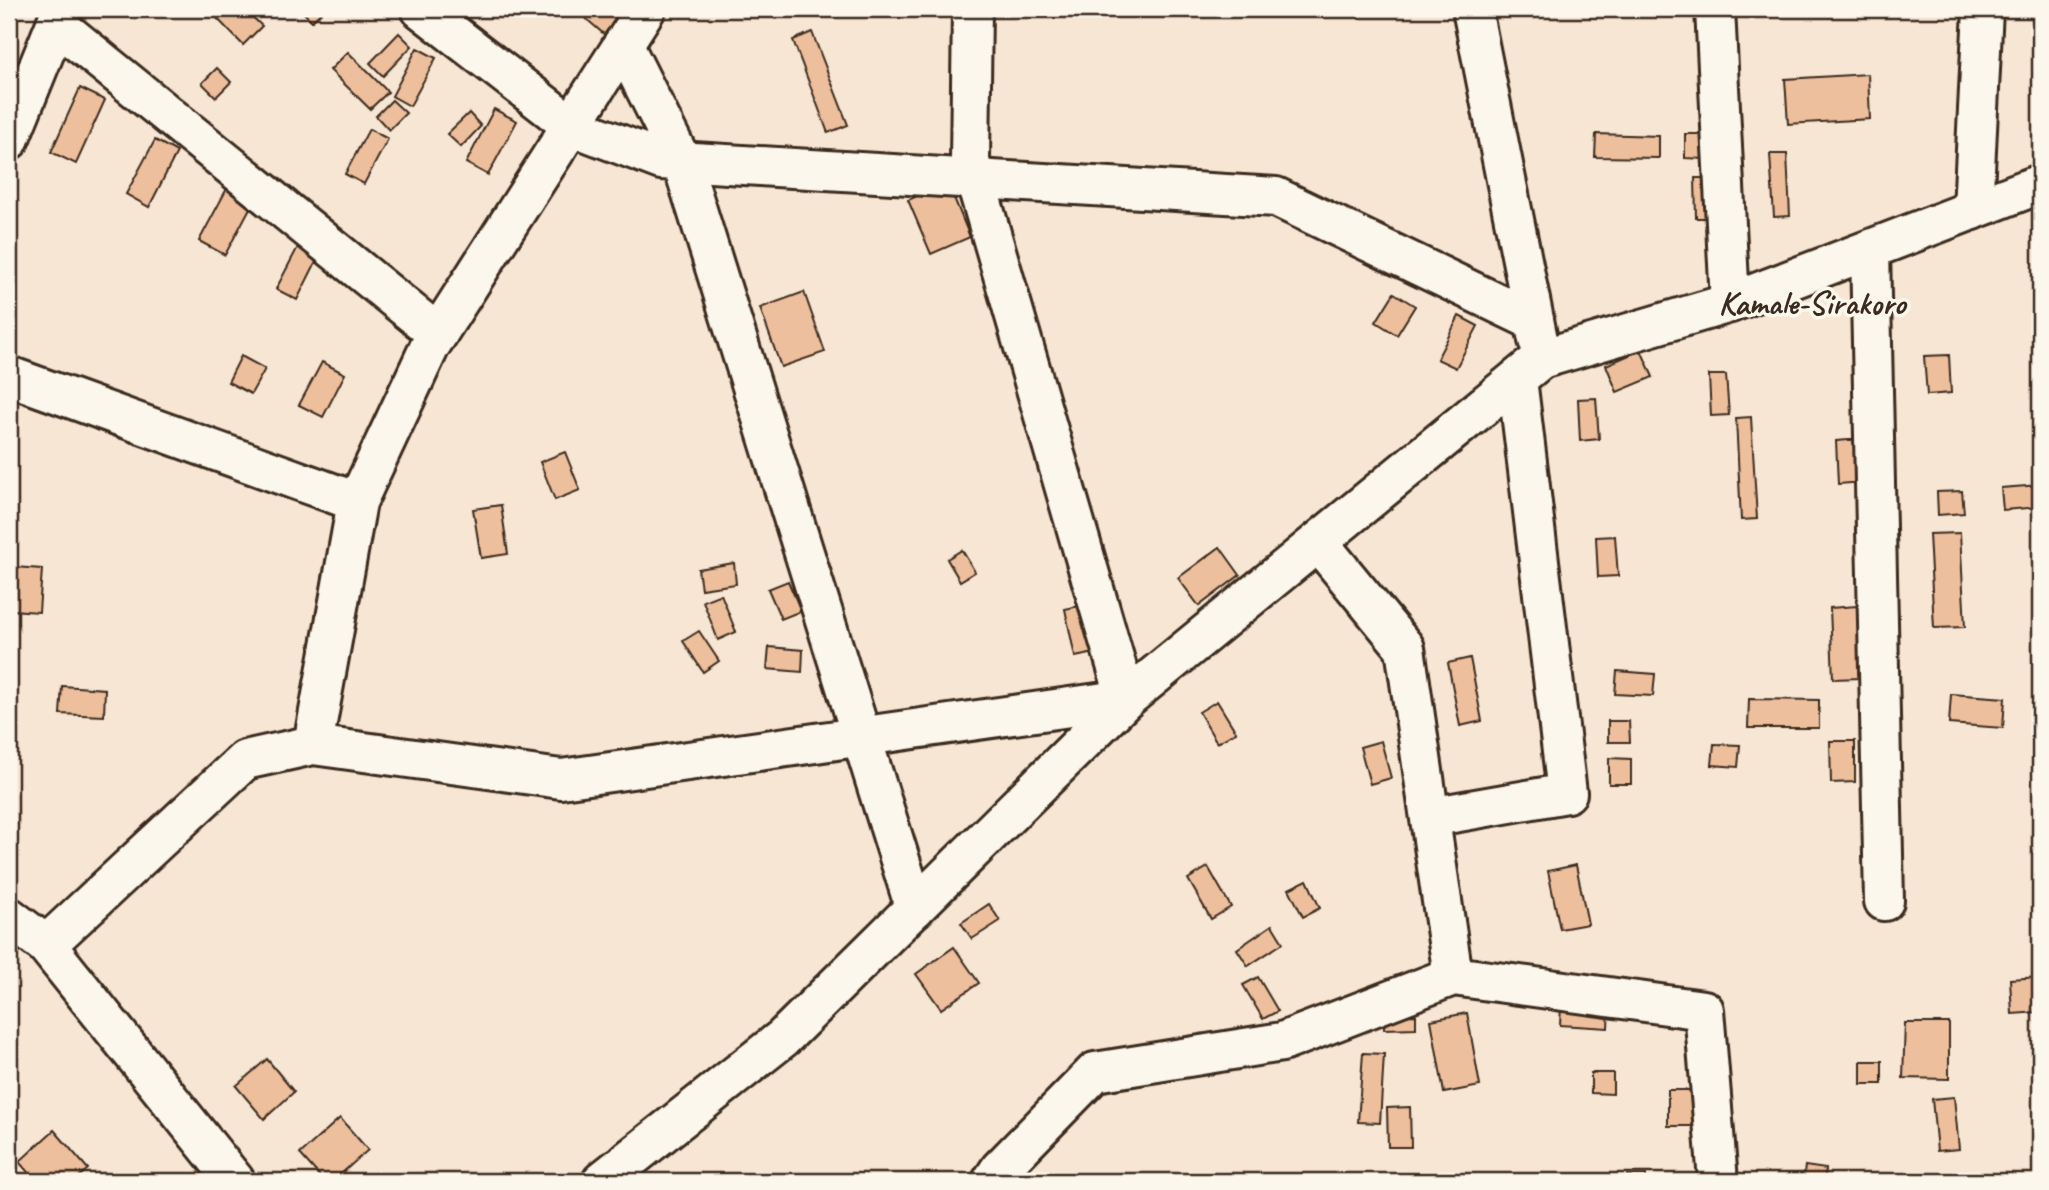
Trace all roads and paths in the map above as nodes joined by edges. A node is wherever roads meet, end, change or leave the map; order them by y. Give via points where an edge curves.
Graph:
1 (421, 9) edge
2 (646, 9) edge
3 (972, 9) edge
4 (1472, 9) edge
5 (1714, 9) edge
6 (1983, 9) edge
7 (59, 16) edge
8 (624, 44) junction
9 (572, 126) junction
10 (9, 140) edge
11 (682, 162) junction
12 (976, 179) junction
13 (2040, 184) edge
14 (1973, 211) junction
15 (1870, 250) junction
16 (1730, 303) junction
17 (1534, 321) junction
18 (438, 334) junction
19 (1529, 369) junction
20 (9, 376) edge
21 (357, 502) junction
22 (1318, 542) junction
23 (1126, 699) junction
24 (862, 737) junction
25 (313, 745) junction
26 (1430, 817) junction
27 (1884, 901) dead end
28 (915, 908) junction
29 (9, 917) edge
30 (46, 945) junction
31 (1453, 976) junction
32 (619, 1177) edge
33 (235, 1181) edge
34 (992, 1181) edge
35 (1718, 1181) edge

1 - 9 street
2 - 8 street
3 - 12 street via 970,161
4 - 17 street
5 - 16 street
6 - 14 street
7 - 10 street
7 - 18 street
8 - 9 street
8 - 11 street
9 - 11 street via 661,160
9 - 18 street
11 - 12 street
11 - 24 street
12 - 17 street via 1276,197
12 - 23 street
13 - 14 street
14 - 15 street
15 - 16 street
15 - 27 street
16 - 19 street
17 - 19 street
18 - 21 street
19 - 22 street
19 - 26 street via 1567,793
20 - 21 street
21 - 25 street
22 - 23 street
22 - 26 street via 1405,648
23 - 24 street
23 - 28 street
24 - 25 street via 561,779
24 - 28 street
25 - 30 street via 245,760
26 - 31 street
28 - 32 street via 782,1038
29 - 30 street
30 - 33 street
31 - 34 street via 1282,1042 1095,1072
31 - 35 street via 1704,1010

